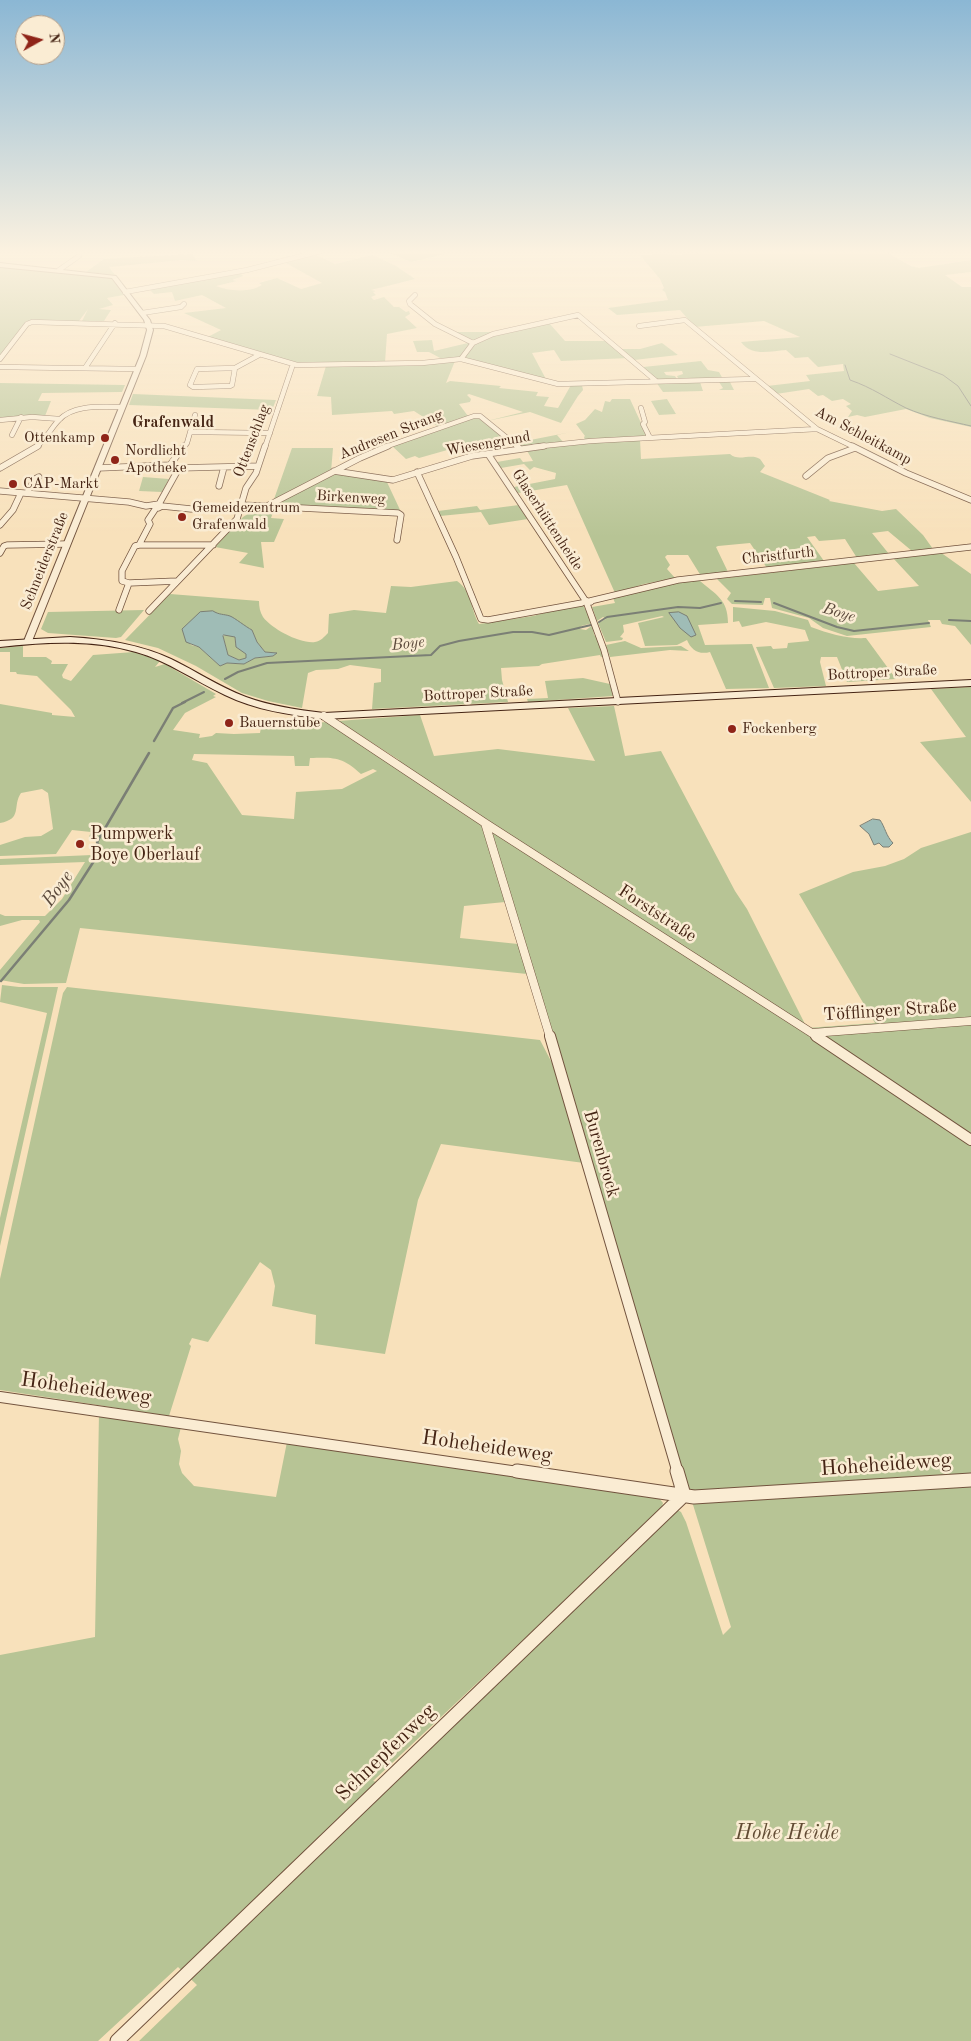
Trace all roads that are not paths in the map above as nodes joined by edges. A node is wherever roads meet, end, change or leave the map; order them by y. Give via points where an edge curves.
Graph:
1 (10, 346) edge
2 (100, 346) edge
3 (145, 346) edge
4 (230, 346) edge
5 (471, 346) edge
6 (615, 346) edge
7 (716, 346) edge
8 (259, 355) junction
9 (0, 359) edge
10 (461, 359) junction
11 (293, 364) junction
12 (0, 367) edge
13 (85, 368) junction
14 (234, 368) junction
15 (137, 369) junction
16 (755, 379) junction
17 (656, 381) junction
18 (122, 407) junction
19 (641, 408) dead end
20 (195, 415) dead end
21 (21, 417) junction
22 (60, 419) junction
23 (0, 420) edge
24 (817, 429) junction
25 (191, 432) junction
26 (270, 433) junction
27 (12, 435) dead end
28 (650, 438) junction
29 (855, 448) junction
30 (520, 449) junction
31 (488, 454) junction
32 (258, 466) junction
33 (224, 467) junction
34 (0, 468) edge
35 (98, 468) junction
36 (334, 471) junction
37 (417, 472) junction
38 (806, 476) dead end
39 (39, 477) dead end
40 (219, 486) dead end
41 (0, 491) edge
42 (24, 493) junction
43 (85, 500) junction
44 (971, 500) edge
45 (158, 506) junction
46 (267, 506) junction
47 (242, 508) junction
48 (0, 525) edge
49 (397, 540) dead end
50 (67, 544) junction
51 (139, 545) junction
52 (213, 545) junction
53 (971, 547) edge
54 (0, 553) edge
55 (177, 581) junction
56 (128, 583) junction
57 (586, 602) junction
58 (119, 610) dead end
59 (149, 611) dead end
60 (28, 641) junction
61 (0, 644) edge
62 (971, 683) edge
63 (618, 702) junction
64 (324, 716) junction
65 (485, 823) junction
66 (971, 1021) edge
67 (812, 1033) junction
68 (971, 1140) edge
69 (0, 1397) edge
70 (971, 1480) edge
71 (684, 1495) junction
72 (117, 2041) edge

1 - 9 street
2 - 13 street
3 - 15 street, Schneiderstraße
4 - 8 street
5 - 10 street
6 - 17 street
7 - 16 street, Am Schleitkamp
8 - 11 street
8 - 14 street
10 - 11 street via 422,363
10 - 17 street via 554,383
11 - 26 street, Ottenschlag
12 - 13 street
13 - 15 street
14 - 14 street via 197,369 190,385 230,386
15 - 18 street, Schneiderstraße
16 - 17 street
16 - 24 street, Am Schleitkamp
18 - 22 street via 77,411
18 - 35 street, Schneiderstraße
19 - 28 street via 643,424
20 - 25 street
21 - 22 street
21 - 23 street
21 - 27 street
22 - 34 street via 45,441
24 - 28 street, Wiesengrund
24 - 29 street, Am Schleitkamp
25 - 26 street
25 - 35 street via 179,455 166,467
26 - 32 street, Ottenschlag
28 - 30 street, Wiesengrund
29 - 38 street via 828,458
29 - 44 street, Am Schleitkamp
30 - 31 street, Wiesengrund
30 - 36 street, Andresen Strang via 480,416 474,416 390,446
31 - 37 street, Wiesengrund
31 - 57 street, Glaserhüttenheide
32 - 33 street
32 - 47 street, Ottenschlag
33 - 40 street
33 - 45 street via 179,468
35 - 43 street, Schneiderstraße
36 - 37 street, Wiesengrund via 390,480
36 - 46 street, Andresen Strang
37 - 57 street, Christfurth via 481,619
39 - 42 street
41 - 42 street, Birkenweg
42 - 43 street, Birkenweg
42 - 48 street
43 - 45 street, Birkenweg
43 - 50 street, Schneiderstraße
45 - 47 street, Birkenweg
45 - 51 street via 148,520 150,524
46 - 47 street, Birkenweg
46 - 49 street, Birkenweg via 399,513
47 - 52 street, Ottenschlag via 233,524
50 - 54 street via 7,545
50 - 60 street, Schneiderstraße
51 - 52 street
51 - 56 street via 135,546 122,571 122,581
52 - 55 street, Ottenschlag
53 - 57 street, Christfurth via 678,580
55 - 56 street
55 - 59 street, Ottenschlag
56 - 58 street
57 - 63 street, Glaserhüttenheide via 604,650
60 - 61 main road, Bottroper Straße
60 - 64 main road, Bottroper Straße via 83,640 118,644 173,662 242,699 292,712
62 - 63 main road, Bottroper Straße
63 - 64 main road, Bottroper Straße
64 - 65 street, Forststraße
65 - 67 street, Forststraße
65 - 71 street, Burenbrock
66 - 67 street, Töfflinger Straße
67 - 68 street, Forststraße
69 - 71 street, Hoheheideweg
70 - 71 street, Hoheheideweg via 694,1497
71 - 72 street, Schnepfenweg

